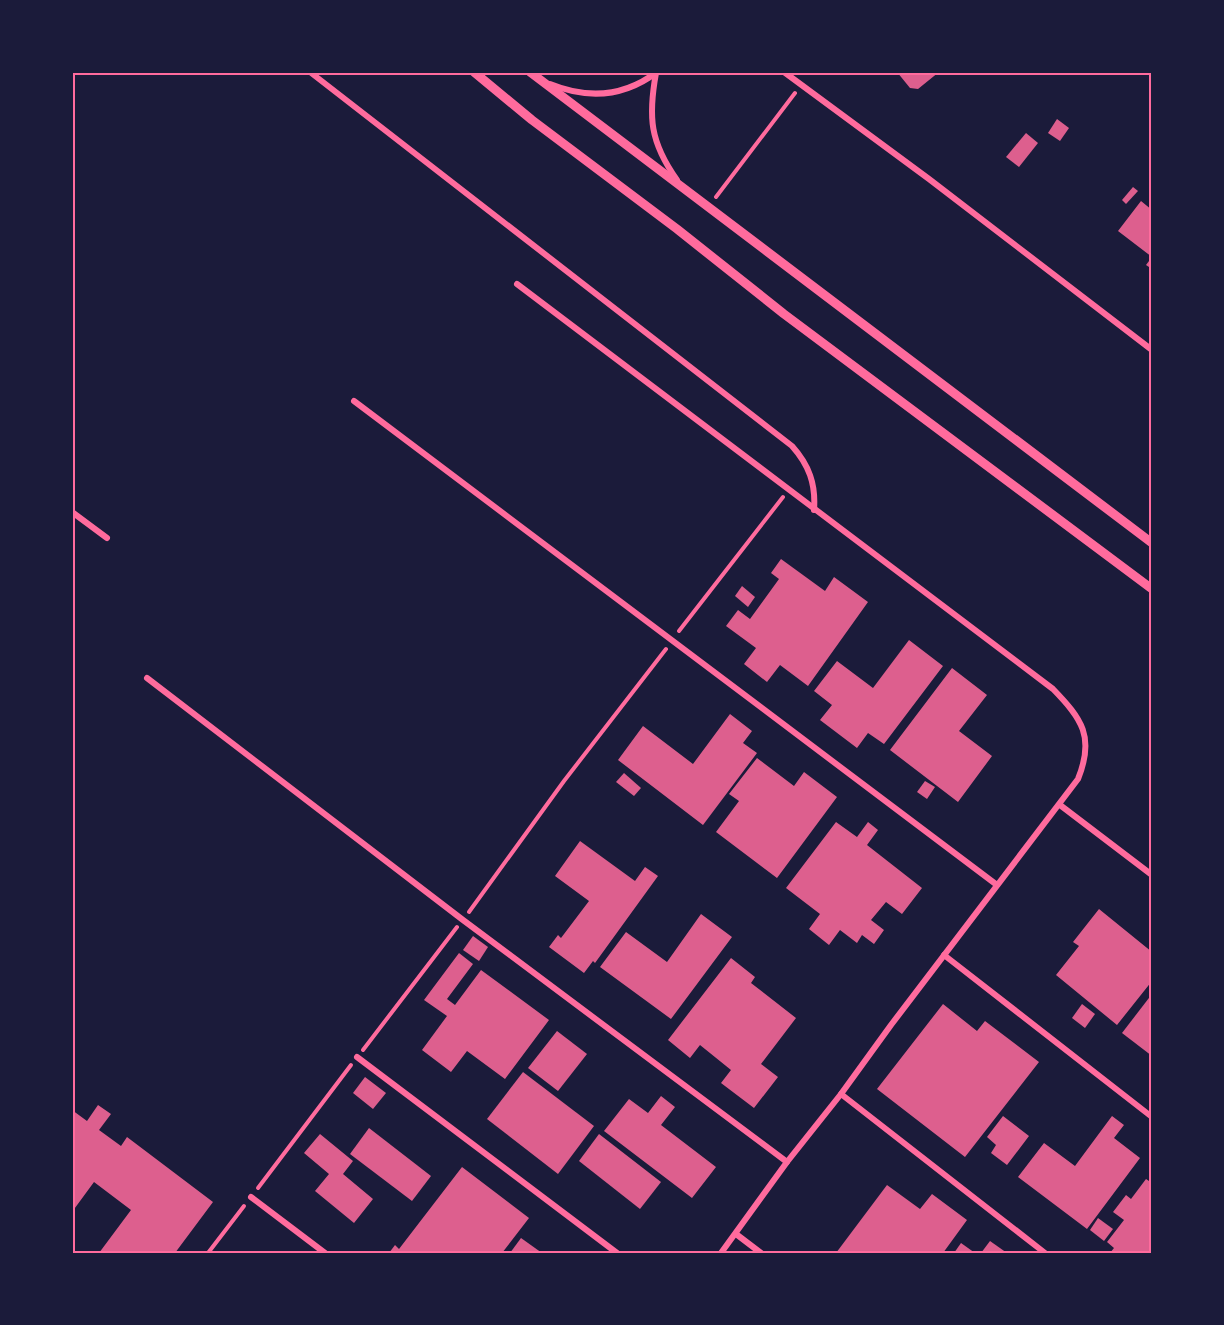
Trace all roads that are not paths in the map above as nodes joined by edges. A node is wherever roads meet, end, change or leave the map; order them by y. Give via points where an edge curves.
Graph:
1 (310, 72) edge
2 (474, 72) edge
3 (530, 72) edge
4 (784, 72) edge
5 (656, 73) edge
6 (538, 79) junction
7 (681, 185) junction
8 (517, 284) dead end
9 (1152, 350) edge
10 (354, 401) dead end
11 (814, 510) junction
12 (72, 512) edge
13 (107, 538) dead end
14 (1152, 543) edge
15 (1152, 589) edge
16 (147, 678) dead end
17 (1060, 805) junction
18 (1152, 875) edge
19 (997, 885) junction
20 (944, 955) junction
21 (357, 1057) road end
22 (841, 1094) junction
23 (1152, 1117) edge
24 (787, 1162) junction
25 (251, 1197) road end
26 (736, 1234) junction
27 (326, 1253) edge
28 (617, 1253) edge
29 (721, 1253) edge
30 (761, 1253) edge
31 (1045, 1253) edge

1 - 11 street via 792,446 811,475
2 - 15 street via 793,321
3 - 6 street
4 - 9 street
5 - 6 street via 641,83 608,94 573,92
5 - 7 street via 652,132 658,150
6 - 7 street
7 - 14 street
8 - 11 street
10 - 19 street
11 - 17 street via 1053,689 1071,707 1086,741 1085,761
12 - 13 street
16 - 24 street
17 - 18 street
17 - 19 street
19 - 20 street
20 - 22 street
20 - 23 street
21 - 28 street
22 - 24 street
22 - 31 street
24 - 26 street
25 - 27 street
26 - 29 street
26 - 30 street

